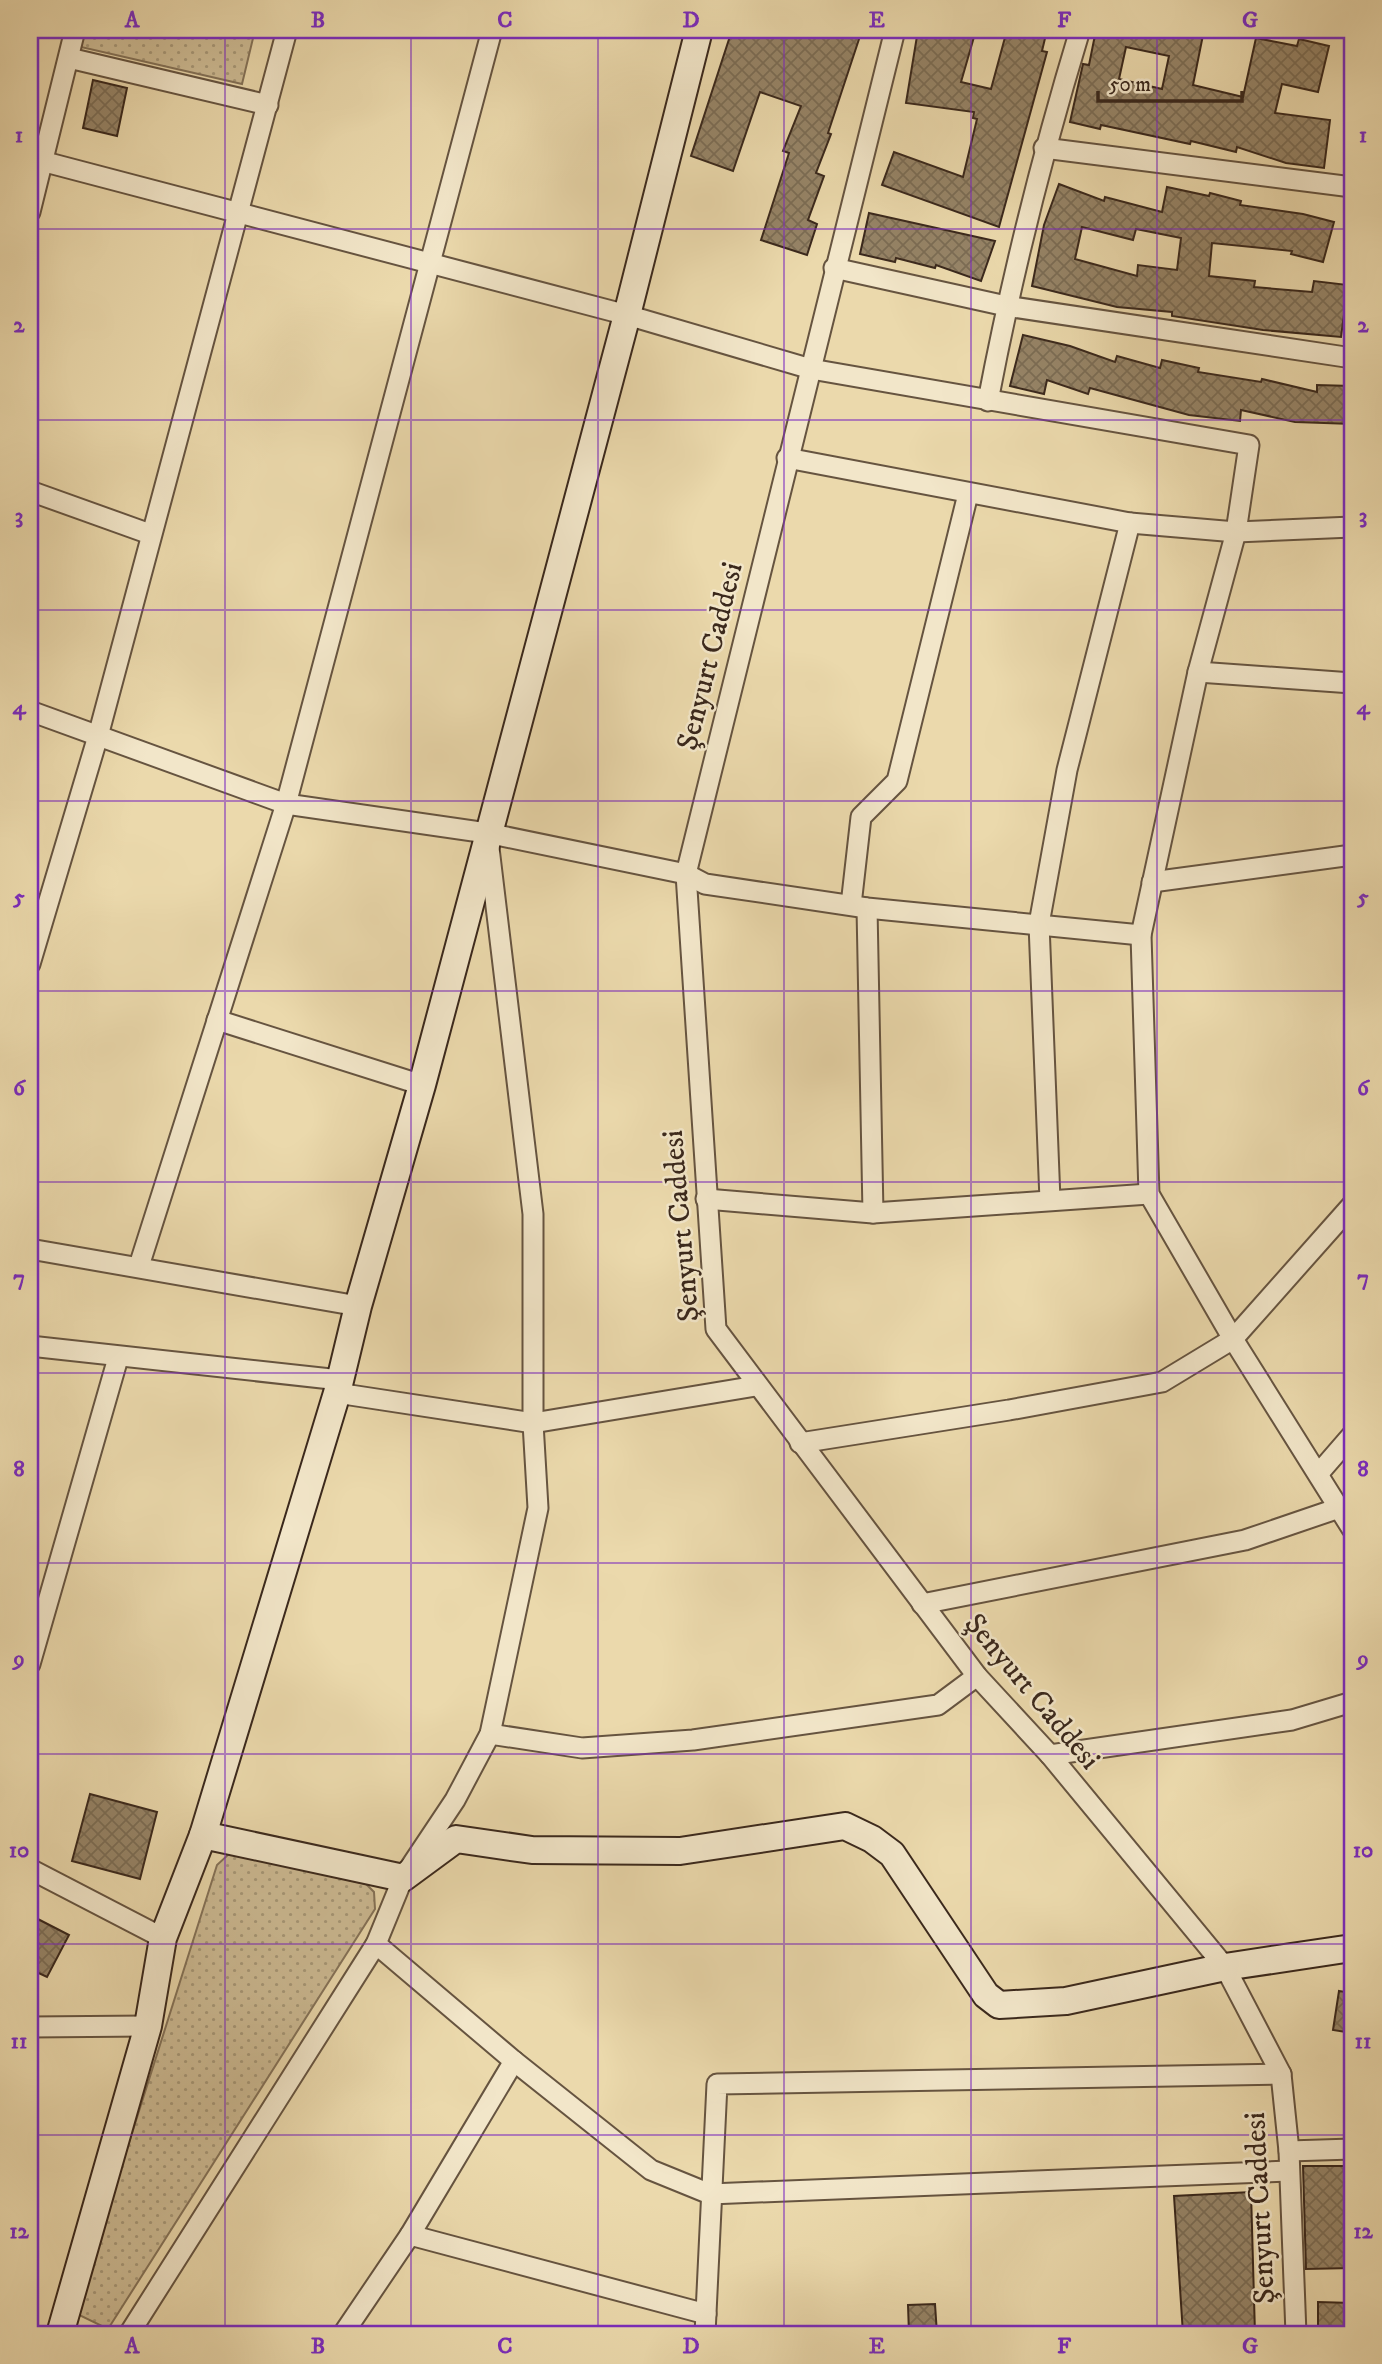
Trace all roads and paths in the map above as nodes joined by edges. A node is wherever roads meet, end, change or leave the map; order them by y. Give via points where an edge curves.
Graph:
1 (75, 30) edge
2 (287, 30) edge
3 (492, 30) edge
4 (699, 30) edge
5 (895, 30) edge
6 (1080, 30) edge
7 (69, 58) junction
8 (268, 105) junction
9 (1044, 148) junction
10 (35, 159) edge
11 (1352, 187) edge
12 (30, 212) edge
13 (240, 214) junction
14 (432, 265) junction
15 (834, 268) junction
16 (1006, 306) junction
17 (627, 315) junction
18 (1352, 358) edge
19 (811, 369) junction
20 (988, 401) junction
21 (787, 458) junction
22 (30, 491) edge
23 (968, 494) junction
24 (1130, 523) junction
25 (1352, 527) edge
26 (1236, 532) junction
27 (150, 534) junction
28 (1198, 672) junction
29 (1352, 683) edge
30 (30, 711) edge
31 (98, 736) junction
32 (286, 804) junction
33 (487, 833) junction
34 (1352, 855) edge
35 (687, 874) junction
36 (1152, 882) junction
37 (859, 907) junction
38 (36, 919) edge
39 (1039, 924) junction
40 (1141, 935) junction
41 (30, 964) edge
42 (217, 1020) junction
43 (422, 1085) junction
44 (1149, 1194) junction
45 (706, 1199) junction
46 (1050, 1200) junction
47 (1352, 1205) edge
48 (873, 1213) junction
49 (30, 1249) edge
50 (139, 1266) junction
51 (358, 1306) junction
52 (1233, 1339) junction
53 (30, 1346) edge
54 (118, 1358) junction
55 (757, 1386) junction
56 (339, 1387) junction
57 (533, 1423) junction
58 (1352, 1436) edge
59 (800, 1443) junction
60 (1319, 1473) junction
61 (1339, 1508) junction
62 (1352, 1529) edge
63 (922, 1604) junction
64 (30, 1664) edge
65 (976, 1676) junction
66 (1352, 1702) edge
67 (490, 1734) junction
68 (1050, 1755) junction
69 (203, 1835) junction
70 (30, 1869) edge
71 (403, 1878) junction
72 (163, 1938) junction
73 (376, 1944) junction
74 (1352, 1948) edge
75 (1225, 1967) junction
76 (148, 2026) junction
77 (30, 2027) edge
78 (514, 2061) junction
79 (1281, 2074) junction
80 (1352, 2149) edge
81 (1289, 2151) junction
82 (1289, 2171) junction
83 (710, 2194) junction
84 (410, 2235) junction
85 (706, 2314) junction
86 (60, 2334) edge
87 (129, 2334) edge
88 (344, 2334) edge
89 (705, 2334) edge
90 (1296, 2334) edge

1 - 7 street
2 - 8 street
3 - 14 street
4 - 17 street
5 - 15 street, Şenyurt Caddesi
6 - 9 street
7 - 8 street
7 - 10 street
8 - 13 street
9 - 11 street
9 - 16 street
10 - 12 street
10 - 13 street
13 - 14 street
13 - 27 street
14 - 17 street
14 - 32 street
15 - 16 street
15 - 19 street, Şenyurt Caddesi
16 - 18 street
16 - 20 street
17 - 19 street
17 - 33 street
19 - 20 street
19 - 21 street, Şenyurt Caddesi
20 - 26 street via 1249,445
21 - 23 street
21 - 35 street, Şenyurt Caddesi
22 - 27 street
23 - 24 street
23 - 37 street via 897,781 861,817
24 - 26 street
24 - 39 street via 1067,770
25 - 26 street
26 - 28 street
27 - 31 street
28 - 29 street
28 - 36 street
30 - 31 street
31 - 32 street
31 - 38 street
32 - 33 street
32 - 42 street
33 - 35 street
33 - 43 street
33 - 57 street via 533,1214
34 - 36 street
35 - 37 street via 705,884
35 - 45 street, Şenyurt Caddesi
36 - 40 street
37 - 39 street
37 - 48 street
38 - 41 street
39 - 40 street
39 - 46 street
40 - 44 street
42 - 43 street
42 - 50 street
43 - 51 street
44 - 46 street
44 - 52 street
45 - 48 street
45 - 55 street, Şenyurt Caddesi via 716,1329
46 - 48 street
47 - 52 street
49 - 50 street
50 - 51 street
51 - 56 street
52 - 59 street via 1162,1382
52 - 60 street
53 - 54 street
54 - 56 street
54 - 64 street
55 - 57 street
55 - 59 street, Şenyurt Caddesi
56 - 57 street
56 - 69 street
57 - 67 street via 538,1508
58 - 60 street
59 - 63 street, Şenyurt Caddesi
60 - 61 street
61 - 62 street
61 - 63 street via 1245,1540
63 - 65 street, Şenyurt Caddesi
65 - 67 street via 938,1705 693,1740 582,1748
65 - 68 street, Şenyurt Caddesi
66 - 68 street via 1292,1720
67 - 71 street via 455,1800
68 - 75 street, Şenyurt Caddesi
69 - 71 street
69 - 72 street
70 - 72 street
71 - 73 street
71 - 75 street via 456,1839 532,1850 680,1851 845,1826 892,1854 986,1995 999,2005 1066,2001
72 - 76 street
73 - 78 street
73 - 87 street
74 - 75 street
75 - 79 street, Şenyurt Caddesi
76 - 77 street
76 - 86 street
78 - 83 street via 650,2170
78 - 84 street
79 - 81 street, Şenyurt Caddesi
79 - 83 street via 718,2084
80 - 81 street
81 - 82 street, Şenyurt Caddesi
82 - 83 street
82 - 90 street, Şenyurt Caddesi
83 - 85 street
84 - 85 street
84 - 88 street
85 - 89 street

